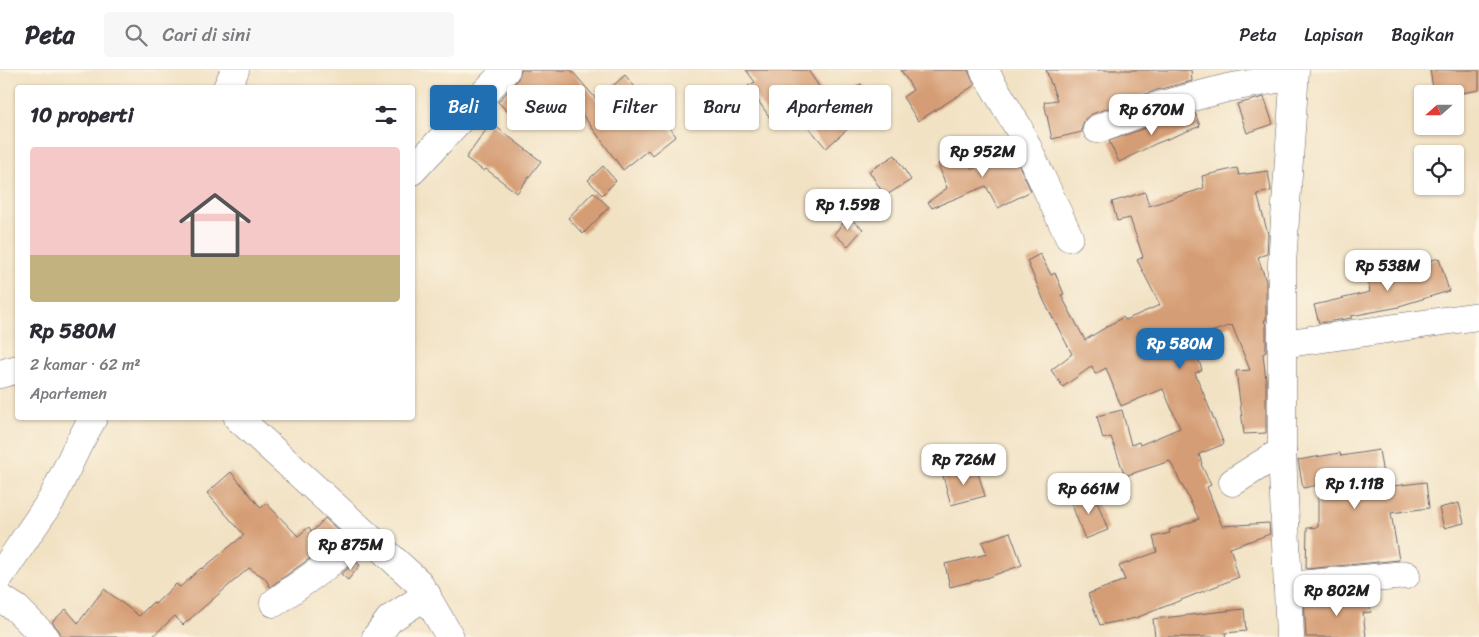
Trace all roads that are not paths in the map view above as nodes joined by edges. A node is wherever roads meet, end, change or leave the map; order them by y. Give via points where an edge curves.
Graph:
1 (235, 70) edge
2 (506, 70) edge
3 (984, 70) edge
4 (1295, 73) edge
5 (228, 85) edge
6 (1097, 129) dead end
7 (415, 168) edge
8 (1070, 237) dead end
9 (1479, 316) edge
10 (1282, 344) junction
11 (15, 370) edge
12 (0, 374) edge
13 (92, 420) edge
14 (240, 420) edge
15 (1282, 451) junction
16 (1232, 482) dead end
17 (364, 534) junction
18 (1406, 575) dead end
19 (1288, 586) junction
20 (427, 595) junction
21 (5, 596) edge
22 (274, 604) dead end
23 (45, 637) edge
24 (376, 637) edge
25 (450, 637) edge
26 (1290, 637) edge

1 - 5 street
2 - 7 street
3 - 8 street via 1018,126
4 - 6 street via 1171,102
4 - 10 street via 1282,264
9 - 10 street
10 - 15 street
11 - 12 street
13 - 21 street
14 - 17 street
15 - 16 street
15 - 19 street
17 - 20 street via 418,582
17 - 22 street
18 - 19 street
19 - 26 street
20 - 24 street via 390,619
20 - 25 street
21 - 23 street

